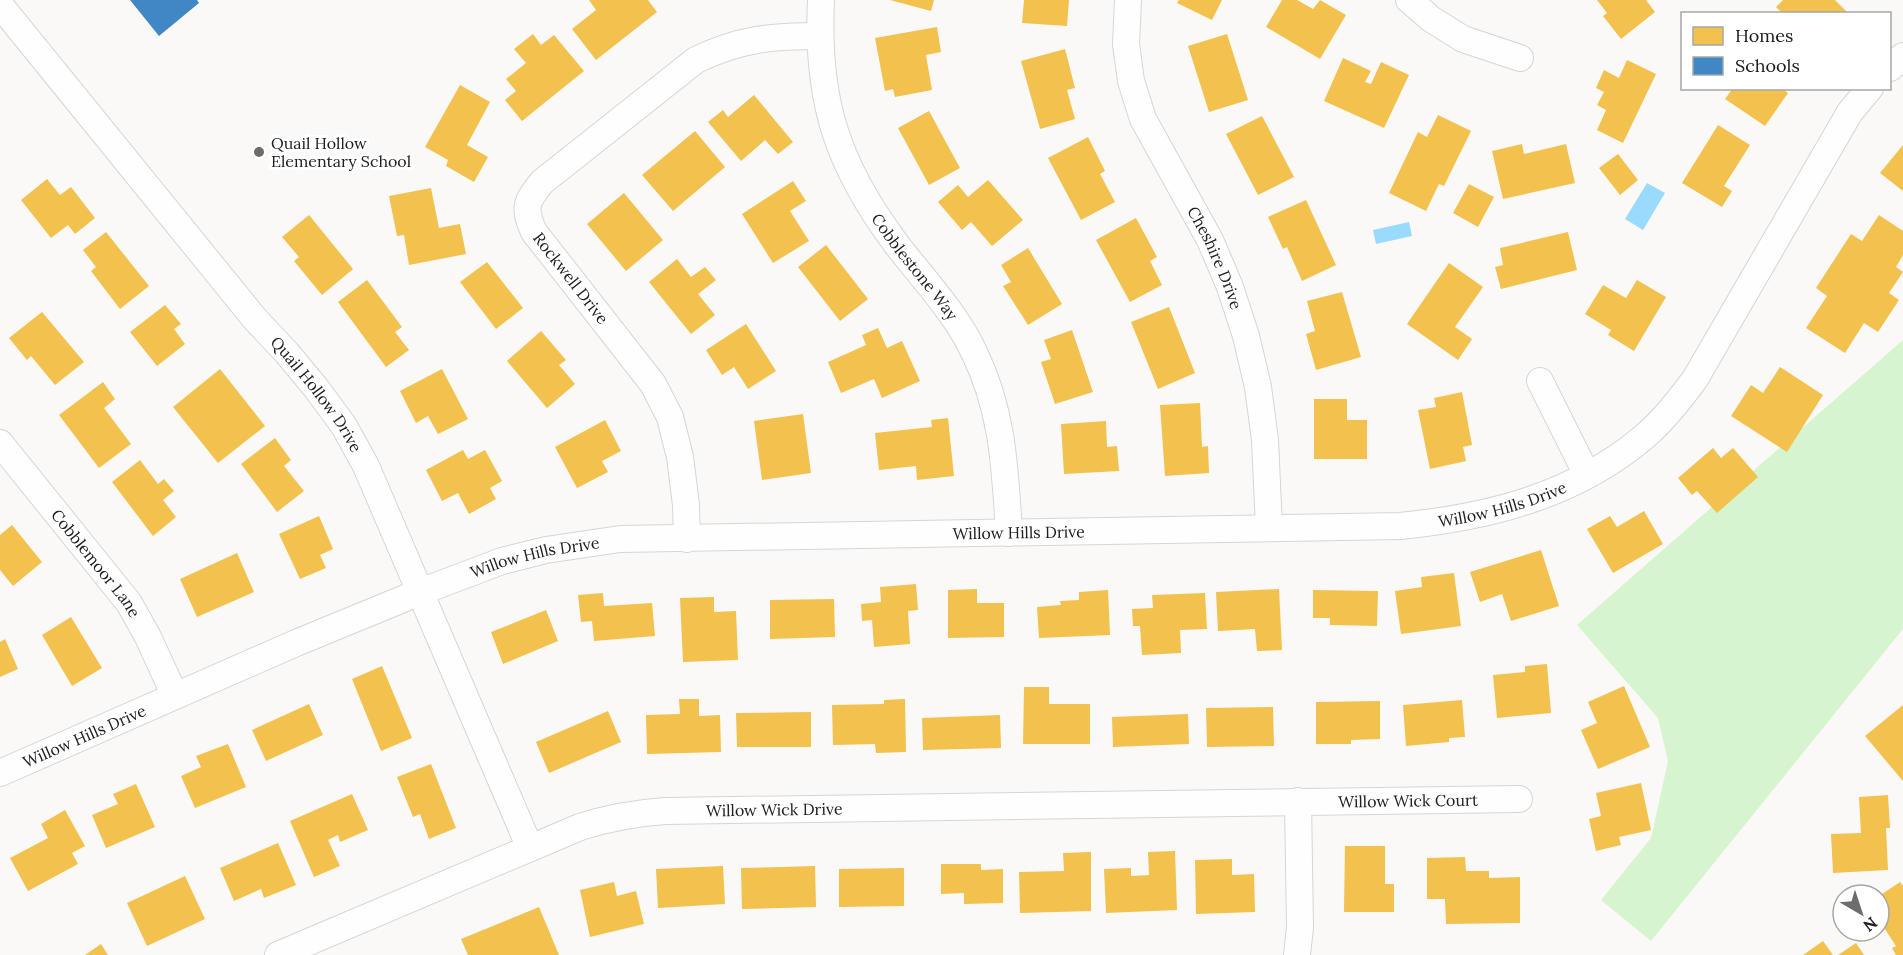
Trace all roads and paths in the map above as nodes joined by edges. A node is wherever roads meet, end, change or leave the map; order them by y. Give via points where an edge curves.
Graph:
1 (821, 0) edge
2 (1128, 0) edge
3 (1409, 0) edge
4 (0, 5) edge
5 (819, 36) junction
6 (1903, 56) edge
7 (1520, 58) dead end
8 (1891, 67) edge
9 (1868, 90) edge
10 (1540, 381) dead end
11 (0, 443) edge
12 (1587, 475) junction
13 (1269, 528) junction
14 (1009, 533) junction
15 (687, 539) junction
16 (420, 592) junction
17 (175, 696) junction
18 (0, 772) edge
19 (1519, 799) dead end
20 (1298, 801) junction
21 (530, 848) junction
22 (278, 955) edge
23 (1297, 955) edge

1 - 5 street, Cobblestone Way
2 - 13 street, Cheshire Drive via 1126,44 1131,81 1143,119 1210,240 1246,336 1265,440
3 - 7 street via 1463,39
4 - 16 street, Quail Hollow Drive via 344,426 366,466
5 - 14 street, Cobblestone Way via 825,97 832,127 849,166 876,216 952,314 974,350 989,387 1005,463
5 - 15 street, Rockwell Drive via 743,41 696,60 542,182 529,198 527,216 534,232 653,384 670,417 681,467
6 - 8 street
9 - 12 street, Willow Hills Drive via 1850,112 1695,378 1646,436
10 - 12 street
11 - 17 street, Cobblemoor Lane via 129,603
12 - 13 street, Willow Hills Drive via 1546,495 1451,521 1400,526
13 - 14 street, Willow Hills Drive
14 - 15 street, Willow Hills Drive
15 - 16 street, Willow Hills Drive via 620,539 546,550 502,561
16 - 17 street, Willow Hills Drive
16 - 21 street, Quail Hollow Drive
17 - 18 street, Willow Hills Drive
19 - 20 street, Willow Wick Court
20 - 21 street, Willow Wick Drive via 665,811 598,821
20 - 23 street
21 - 22 street, Willow Wick Drive

